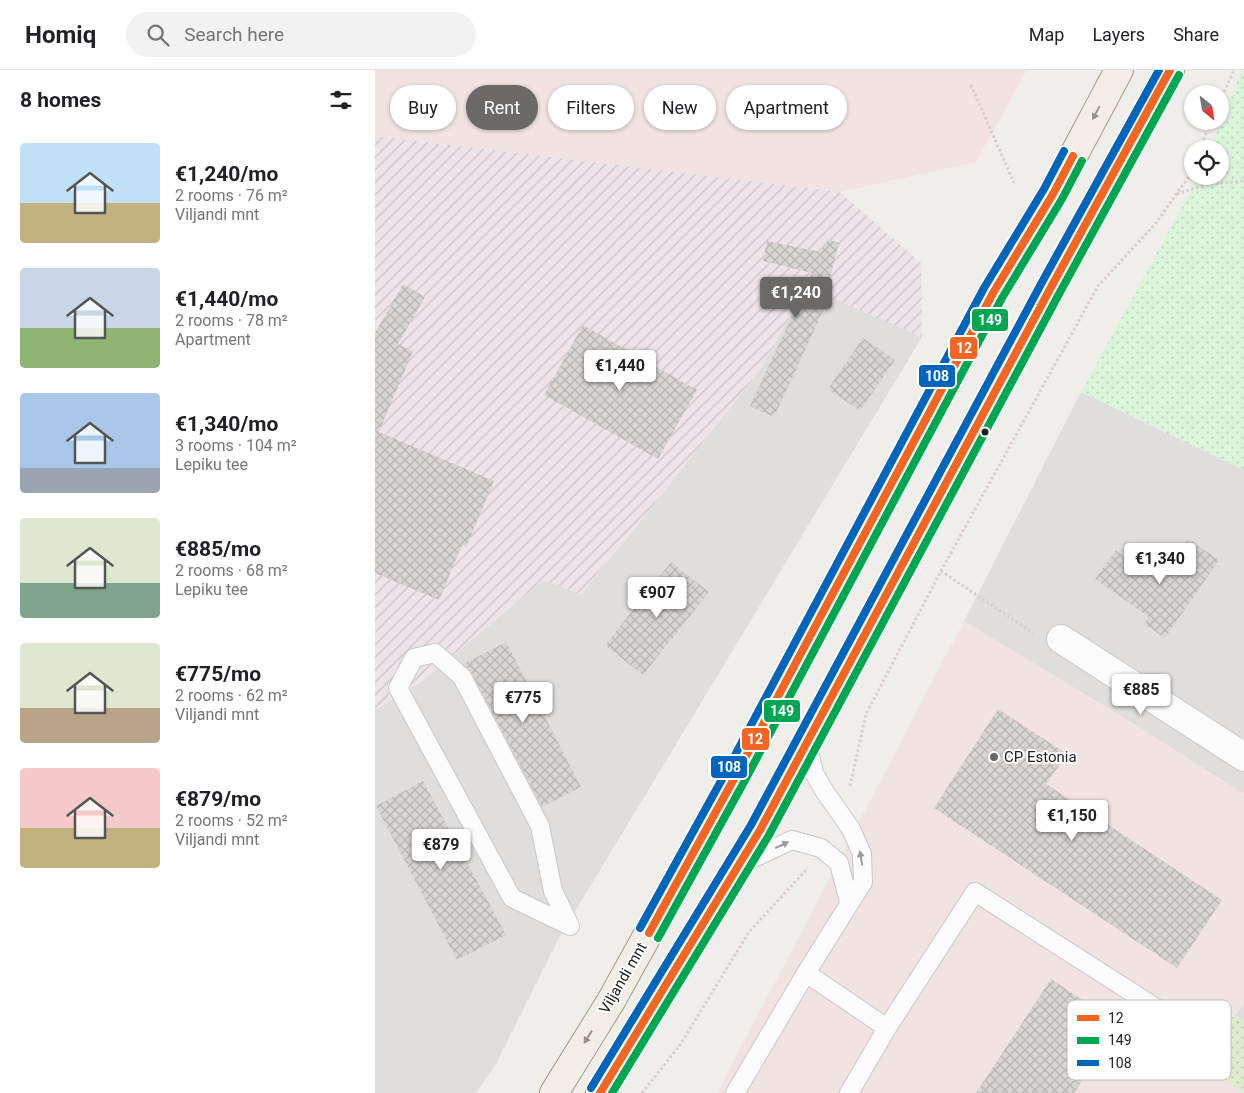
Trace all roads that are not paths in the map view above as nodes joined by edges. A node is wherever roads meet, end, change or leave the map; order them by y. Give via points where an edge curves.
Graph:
1 (1119, 70) edge
2 (1170, 70) edge
3 (1061, 640) road end
4 (807, 742) junction
5 (1244, 757) edge
6 (738, 865) junction
7 (849, 902) junction
8 (570, 926) joint
9 (806, 973) junction
10 (1144, 1000) edge
11 (887, 1028) junction
12 (553, 1093) edge
13 (600, 1093) edge
14 (735, 1093) edge
15 (849, 1093) edge

1 -> 12 main road, Viljandi mnt via 1053,194 993,293 735,777 611,1001
2 - 4 main road
3 - 5 street
4 - 6 main road
7 -> 4 lane via 863,882 862,854 851,829 814,773
6 -> 7 lane via 792,840 821,848 839,863
6 - 13 main road
7 - 9 lane
8 - 8 lane via 553,892 539,826 462,677 435,653 414,658 398,688 512,898
9 - 11 lane
9 - 14 lane
10 - 11 lane via 975,892
11 - 15 lane

